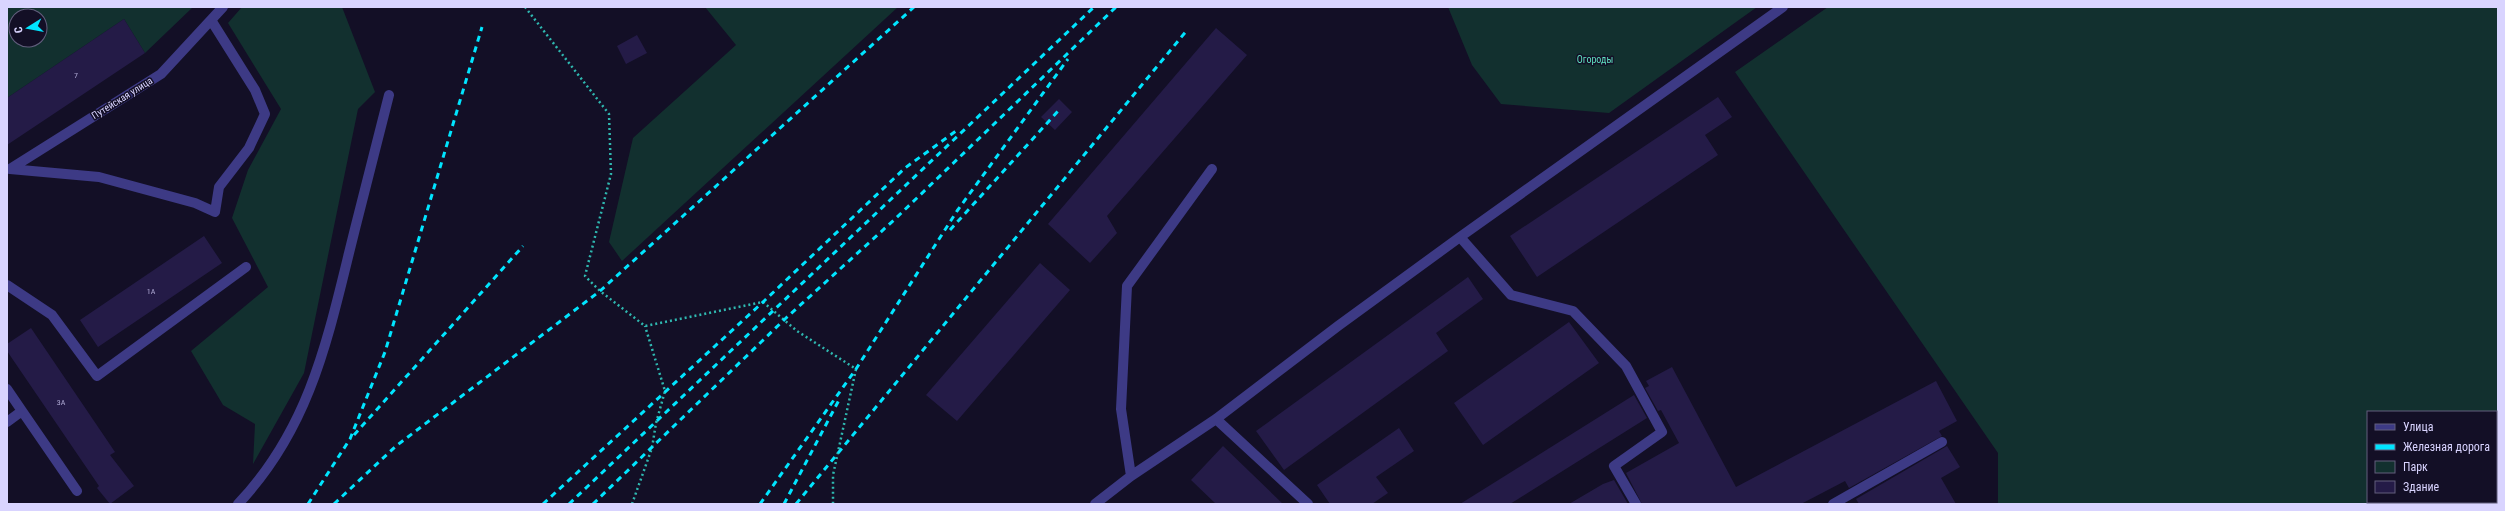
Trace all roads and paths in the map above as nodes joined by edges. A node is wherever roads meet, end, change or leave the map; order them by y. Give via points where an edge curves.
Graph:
1 (223, 7) edge
2 (525, 7) edge
3 (1784, 7) edge
4 (211, 20) junction
5 (389, 95) dead end
6 (1212, 169) dead end
7 (9, 170) edge
8 (1460, 237) junction
9 (246, 267) dead end
10 (7, 285) edge
11 (645, 326) junction
12 (7, 389) edge
13 (22, 411) junction
14 (1216, 419) junction
15 (7, 422) edge
16 (1942, 442) dead end
17 (1131, 476) junction
18 (77, 491) dead end
19 (238, 504) edge
20 (632, 504) edge
21 (833, 504) edge
22 (1095, 504) edge
23 (1308, 504) edge
24 (1636, 504) edge
25 (1833, 504) edge

1 - 4 street, Путейская улица
2 - 11 path via 609,114 611,174 585,276
3 - 8 street
4 - 7 street, Путейская улица via 160,74
4 - 7 street via 255,90 265,114 249,148 218,187 215,212 195,203 98,177
5 - 19 street via 325,350 303,408 255,486
6 - 17 street via 1127,286 1121,409
8 - 14 street
8 - 24 street via 1511,295 1573,311 1626,366 1662,432 1614,466
9 - 10 street via 97,376 52,314
11 - 20 path via 665,391 652,448
11 - 21 path via 764,302 797,331 856,369 833,475
12 - 13 street
13 - 15 street
13 - 18 street
14 - 17 street
14 - 23 street
16 - 25 street
17 - 22 street

